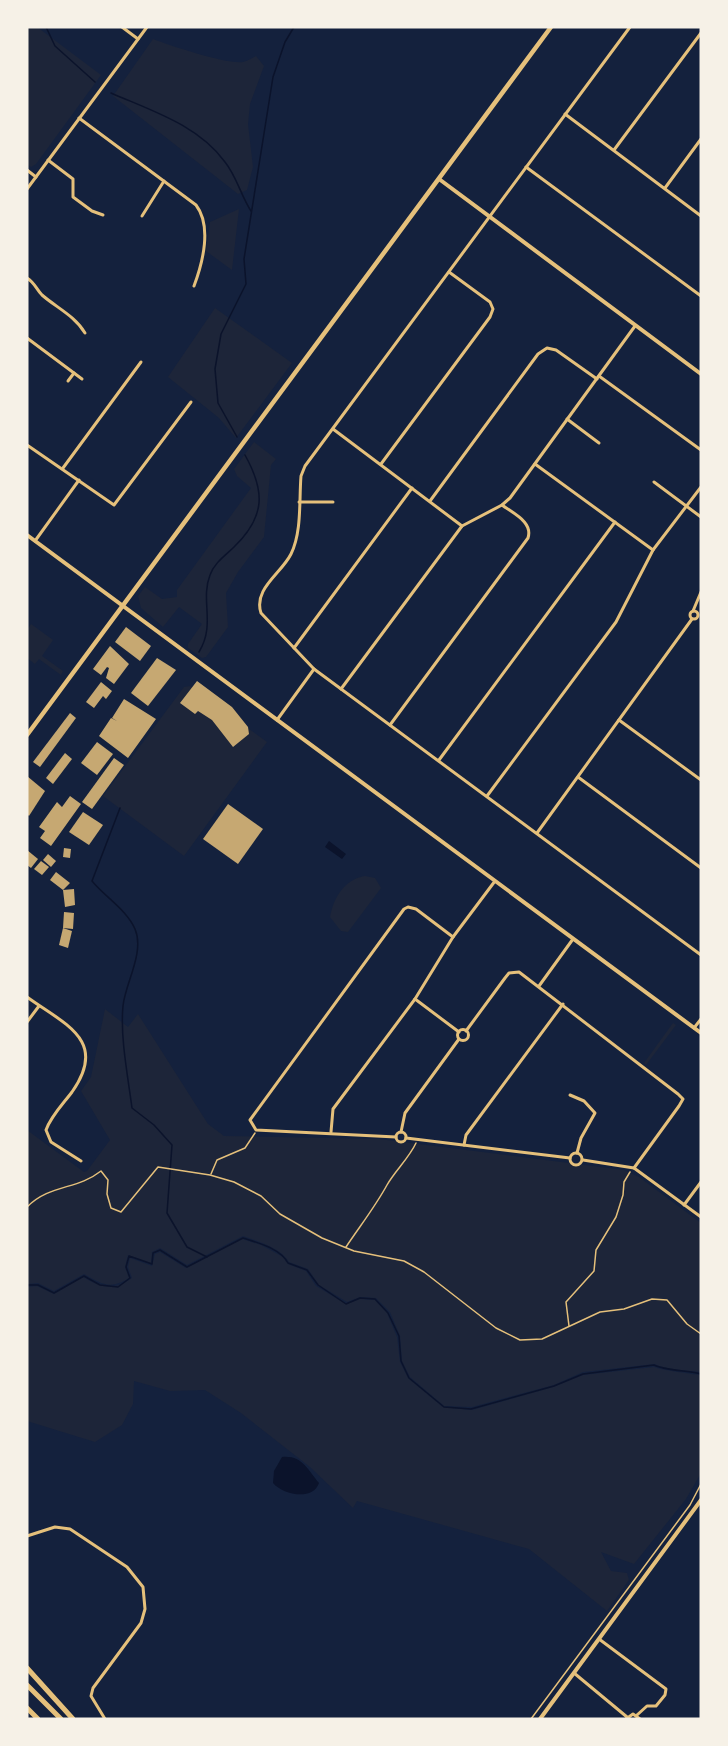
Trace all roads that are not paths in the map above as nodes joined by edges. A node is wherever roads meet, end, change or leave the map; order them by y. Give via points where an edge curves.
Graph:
1 (122, 27) edge
2 (147, 27) edge
3 (551, 27) edge
4 (630, 27) edge
5 (701, 33) edge
6 (138, 39) junction
7 (565, 114) junction
8 (79, 118) junction
9 (701, 139) edge
10 (615, 150) junction
11 (48, 160) junction
12 (526, 167) junction
13 (27, 170) edge
14 (36, 177) junction
15 (27, 179) edge
16 (439, 179) junction
17 (164, 181) junction
18 (32, 183) junction
19 (665, 188) junction
20 (27, 189) edge
21 (103, 215) dead end
22 (142, 216) dead end
23 (489, 216) junction
24 (701, 216) edge
25 (449, 272) junction
26 (27, 278) edge
27 (194, 286) dead end
28 (701, 296) edge
29 (636, 325) junction
30 (85, 333) dead end
31 (27, 338) edge
32 (141, 362) dead end
33 (74, 373) junction
34 (701, 374) edge
35 (598, 377) junction
36 (82, 379) dead end
37 (68, 381) dead end
38 (191, 402) dead end
39 (567, 420) junction
40 (333, 429) junction
41 (599, 443) dead end
42 (27, 445) edge
43 (701, 450) edge
44 (381, 464) junction
45 (535, 464) junction
46 (63, 468) junction
47 (79, 480) junction
48 (654, 482) dead end
49 (701, 486) edge
50 (412, 488) junction
51 (430, 501) junction
52 (299, 502) junction
53 (333, 502) dead end
54 (502, 505) junction
55 (686, 506) junction
56 (701, 517) edge
57 (615, 522) junction
58 (462, 525) junction
59 (27, 535) edge
60 (35, 541) junction
61 (653, 550) junction
62 (701, 592) edge
63 (122, 607) junction
64 (693, 611) junction
65 (699, 618) edge
66 (692, 619) junction
67 (294, 648) junction
68 (314, 669) junction
69 (341, 689) junction
70 (277, 720) junction
71 (619, 720) junction
72 (390, 725) junction
73 (27, 735) edge
74 (439, 760) junction
75 (578, 777) junction
76 (701, 780) edge
77 (488, 796) junction
78 (537, 833) junction
79 (701, 868) edge
80 (495, 881) junction
81 (453, 937) junction
82 (573, 939) junction
83 (701, 954) edge
84 (539, 986) junction
85 (27, 997) edge
86 (415, 999) junction
87 (563, 1004) junction
88 (39, 1006) junction
89 (701, 1019) edge
90 (27, 1022) edge
91 (694, 1028) junction
92 (466, 1031) junction
93 (459, 1032) junction
94 (701, 1033) edge
95 (459, 1039) junction
96 (570, 1095) dead end
97 (331, 1132) junction
98 (401, 1132) junction
99 (396, 1137) junction
100 (406, 1138) junction
101 (464, 1145) junction
102 (577, 1153) junction
103 (570, 1158) junction
104 (583, 1160) junction
105 (81, 1161) dead end
106 (634, 1168) junction
107 (701, 1182) edge
108 (684, 1205) junction
109 (701, 1217) edge
110 (701, 1500) edge
111 (27, 1536) edge
112 (599, 1639) junction
113 (27, 1668) edge
114 (574, 1673) junction
115 (27, 1684) edge
116 (27, 1708) edge
117 (638, 1717) edge
118 (627, 1718) edge
119 (38, 1719) edge
120 (61, 1719) edge
121 (74, 1719) edge
122 (105, 1719) edge
123 (540, 1719) edge

1 - 6 street
2 - 6 street
3 - 16 main road
4 - 7 street
5 - 10 street
6 - 8 street
7 - 10 street
7 - 12 street
8 - 11 street
8 - 17 street
9 - 19 street
10 - 19 street
11 - 14 street
11 - 21 street via 73,179 73,197
12 - 23 street
12 - 28 street
13 - 14 street
14 - 18 street
15 - 18 street
16 - 23 street
16 - 63 main road
17 - 22 street
17 - 27 street via 196,205 205,220
18 - 20 street
19 - 24 street
23 - 25 street
23 - 29 street
25 - 40 street
25 - 44 street via 490,302 493,309
26 - 30 street via 35,283 39,293 79,323
29 - 34 street
29 - 35 street
31 - 33 street
32 - 46 street
33 - 36 street
33 - 37 street
35 - 39 street
35 - 43 street
35 - 51 street via 556,350 547,348 538,354
38 - 47 street via 114,505
39 - 41 street
39 - 45 street
40 - 44 street
40 - 52 street via 305,466
42 - 46 street
44 - 50 street
45 - 54 street
45 - 57 street
46 - 47 street
47 - 60 street
48 - 55 street
49 - 55 street
50 - 51 street
50 - 67 street
51 - 58 street
52 - 53 street
52 - 67 street via 296,542 259,600 261,614
54 - 58 street
54 - 72 street via 528,524 528,538
55 - 56 street
55 - 61 street
57 - 61 street
57 - 74 street
58 - 69 street
59 - 60 street
60 - 63 street
61 - 77 street via 616,622
62 - 64 street
63 - 70 street
63 - 73 main road
64 - 65 street
64 - 66 street
65 - 66 street
66 - 71 street
67 - 68 street
68 - 69 street
68 - 70 street
69 - 72 street
70 - 80 street
71 - 75 street
71 - 76 street
72 - 74 street
74 - 77 street
75 - 78 street
75 - 79 street
77 - 78 street
78 - 83 street
80 - 81 street
80 - 82 street
81 - 86 street
81 - 97 street via 416,909 404,909 251,1115 254,1128
82 - 84 street
82 - 91 street
84 - 87 street
84 - 92 street via 514,971
85 - 88 street
86 - 93 street
86 - 97 street via 333,1109
87 - 101 street via 466,1135
87 - 106 street via 683,1099
88 - 90 street
88 - 105 street via 76,1033 86,1047 88,1058 81,1078 45,1130 51,1142
89 - 91 street
91 - 94 street
92 - 93 street
92 - 95 street via 467,1038
93 - 95 street
95 - 98 street via 405,1113
96 - 102 street via 591,1106 595,1113 580,1138
97 - 99 street
98 - 99 street
98 - 100 street
99 - 100 street via 400,1142
100 - 101 street
101 - 103 street
102 - 103 street
102 - 104 street
103 - 104 street via 576,1166
104 - 106 street
106 - 108 street
107 - 108 street
108 - 109 street
110 - 112 street
111 - 122 street via 55,1527 70,1529 127,1567 143,1587 145,1609 141,1623 93,1688 92,1696
112 - 114 street
112 - 117 street via 666,1689 661,1702 646,1706
113 - 121 highway
114 - 118 street
114 - 123 street
115 - 120 highway
116 - 119 highway
117 - 118 street

